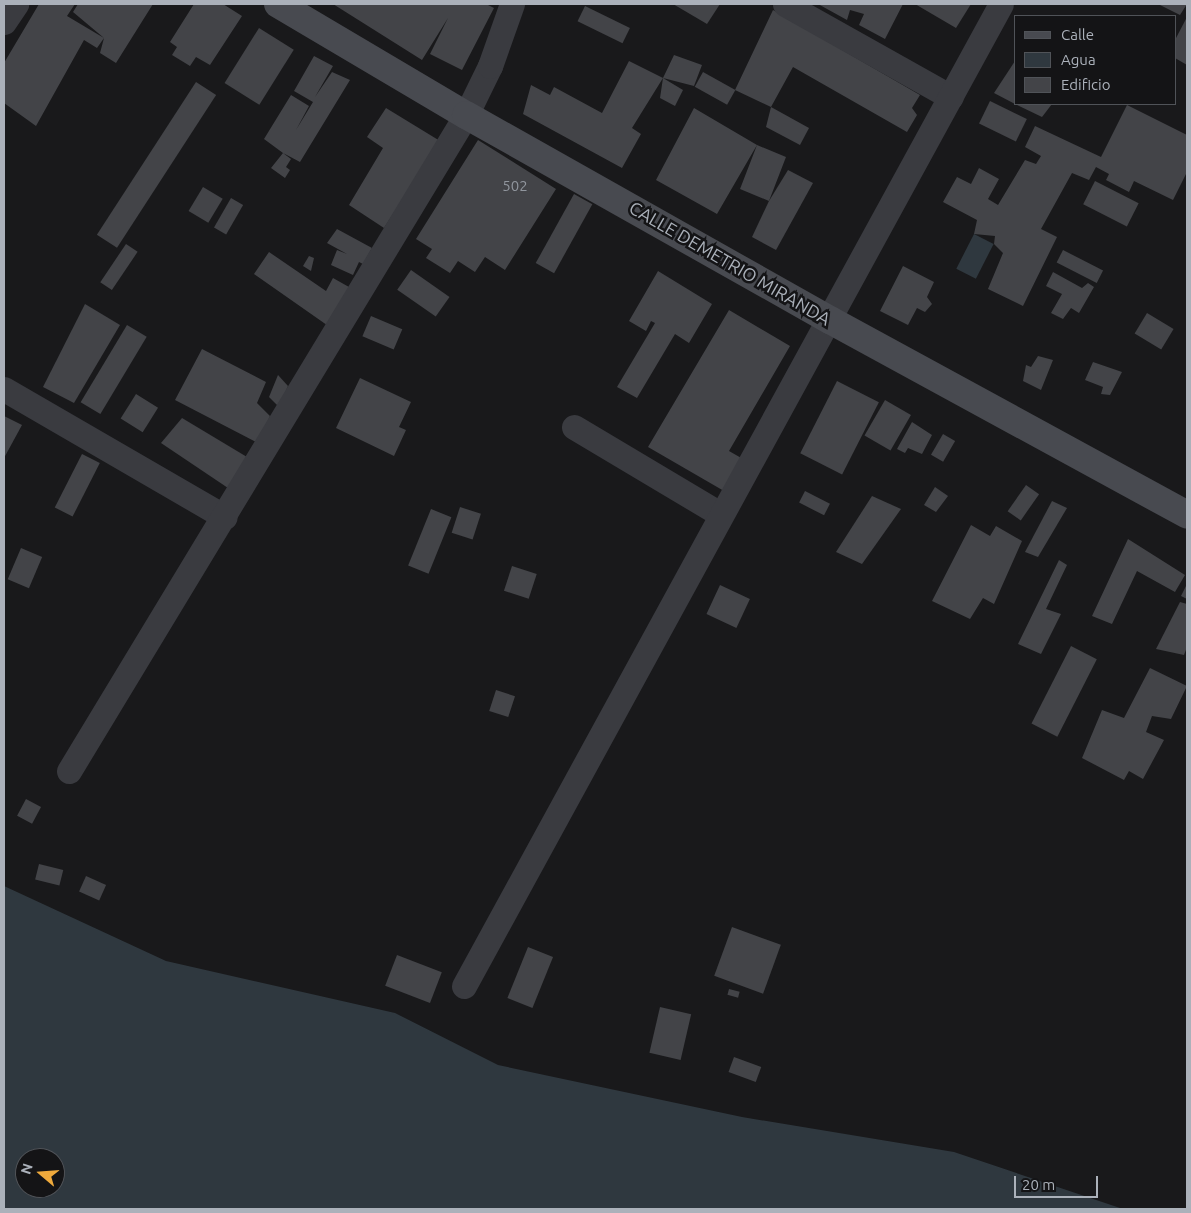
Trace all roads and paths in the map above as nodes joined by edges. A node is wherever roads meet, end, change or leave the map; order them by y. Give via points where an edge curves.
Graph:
1 (16, 4) edge
2 (278, 4) edge
3 (512, 4) edge
4 (785, 4) edge
5 (1001, 4) edge
6 (4, 22) edge
7 (951, 97) junction
8 (466, 115) junction
9 (830, 320) junction
10 (4, 389) edge
11 (574, 427) dead end
12 (720, 514) junction
13 (1187, 515) edge
14 (225, 517) junction
15 (69, 771) dead end
16 (464, 986) dead end

1 - 6 street
2 - 8 main road, CALLE DEMETRIO MIRANDA
3 - 8 street via 490,66
4 - 7 street
5 - 7 street
7 - 9 street
8 - 9 main road, CALLE DEMETRIO MIRANDA
8 - 14 street
9 - 12 street
9 - 13 main road, CALLE DEMETRIO MIRANDA
10 - 14 street
11 - 12 street
12 - 16 street
14 - 15 street

